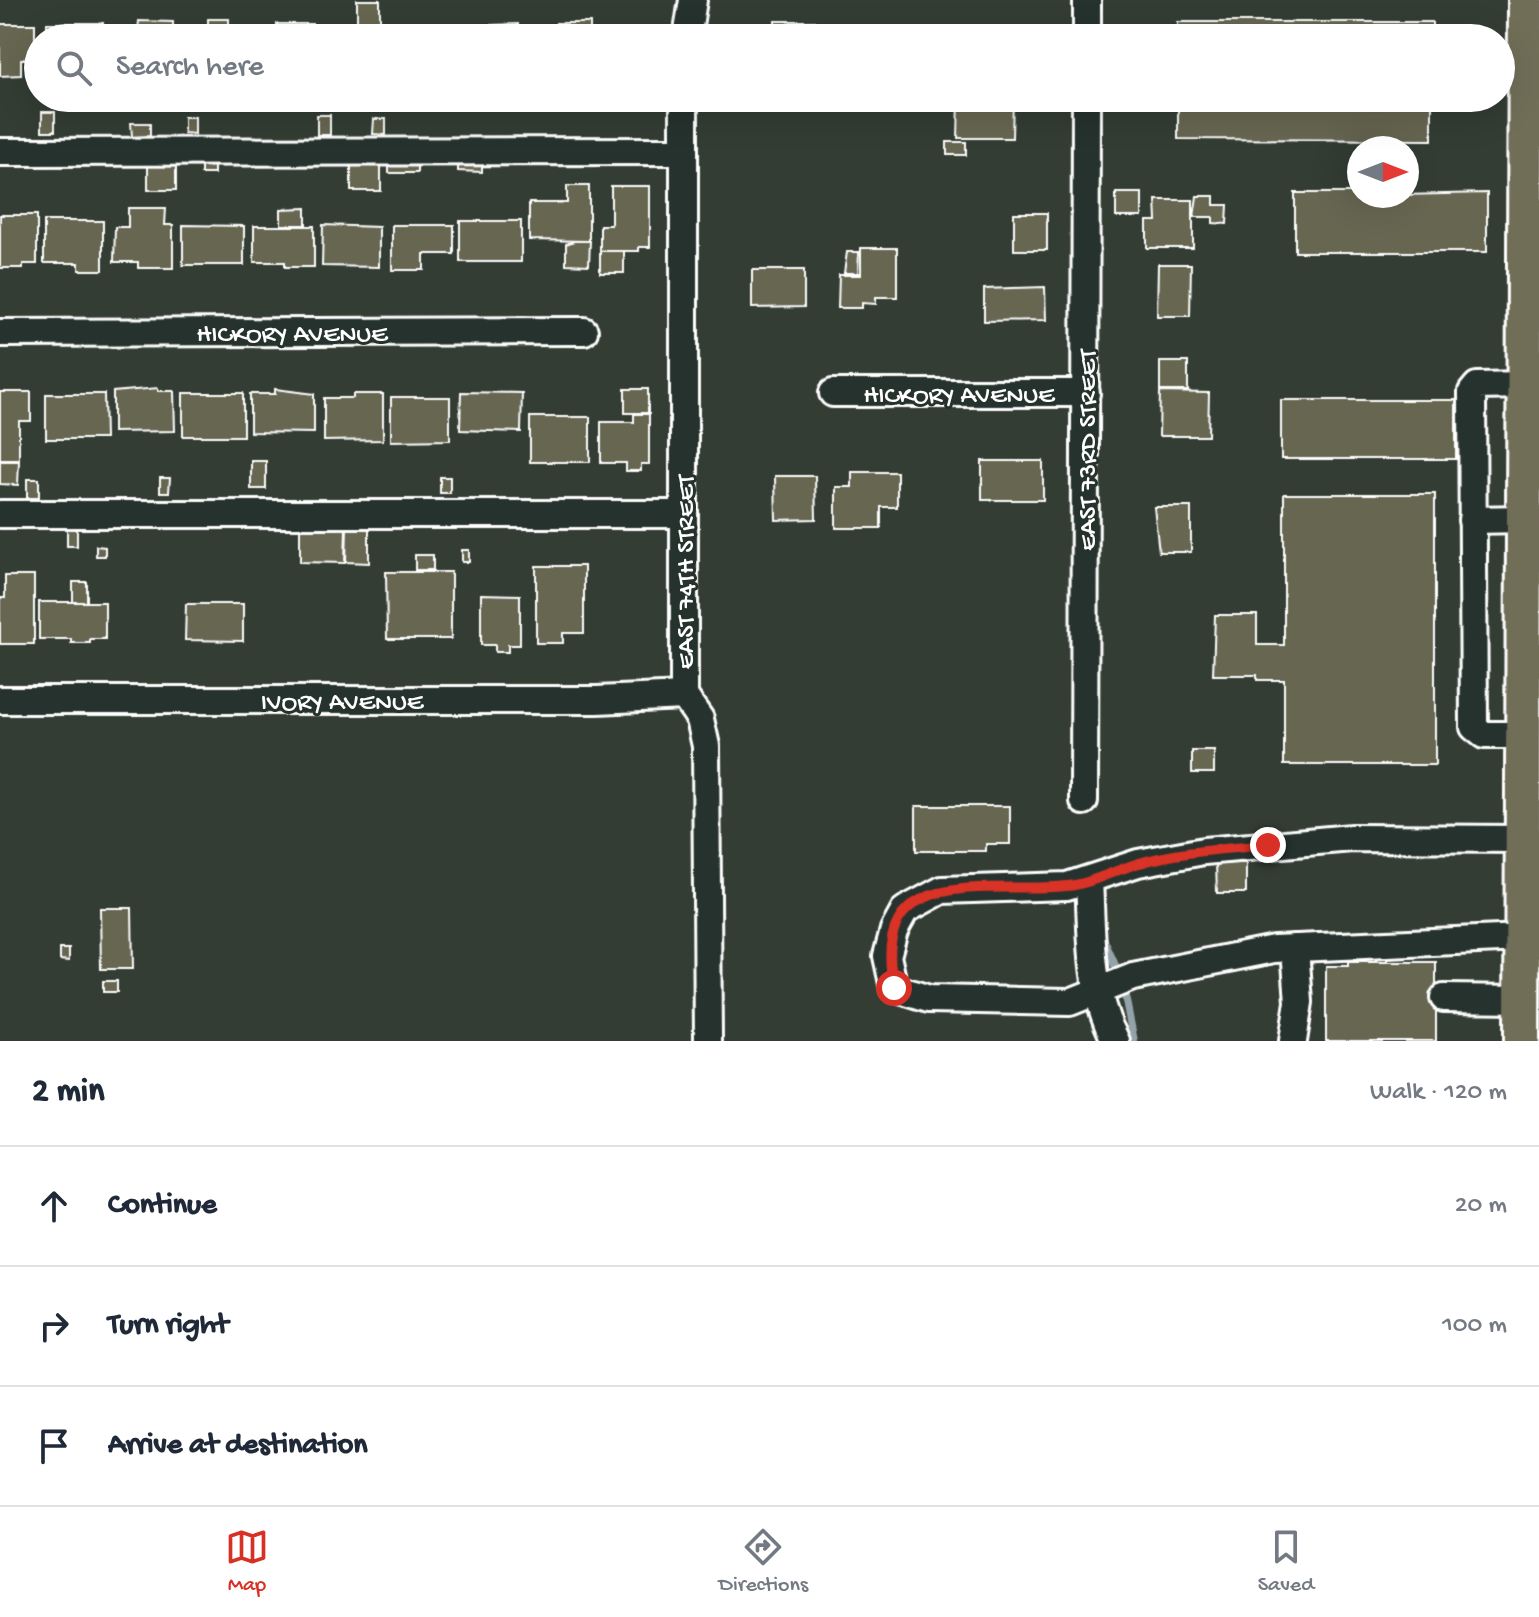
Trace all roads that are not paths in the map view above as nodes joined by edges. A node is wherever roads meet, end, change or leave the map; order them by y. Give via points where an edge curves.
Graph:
1 (693, 0) edge
2 (1087, 0) edge
3 (1526, 0) edge
4 (689, 24) edge
5 (1087, 24) edge
6 (684, 112) edge
7 (1086, 112) edge
8 (684, 151) junction
9 (0, 152) edge
10 (584, 331) dead end
11 (0, 333) edge
12 (1524, 385) junction
13 (833, 393) dead end
14 (1086, 393) junction
15 (0, 514) edge
16 (684, 514) junction
17 (1524, 519) junction
18 (1472, 520) junction
19 (684, 696) junction
20 (0, 700) edge
21 (1524, 735) junction
22 (1084, 801) dead end
23 (1524, 839) junction
24 (1089, 880) junction
25 (1523, 938) junction
26 (1295, 948) junction
27 (1096, 992) junction
28 (1444, 998) dead end
29 (1523, 999) junction
30 (708, 1041) edge
31 (1116, 1041) edge
32 (1293, 1041) edge
33 (1522, 1041) edge

1 - 4 street
2 - 5 street
3 - 12 main road
6 - 8 street, EAST 74TH STREET
7 - 14 street, EAST 73RD STREET
8 - 9 street
8 - 16 street, EAST 74TH STREET
10 - 11 street, HICKORY AVENUE
12 - 17 main road
12 - 18 street via 1474,388
13 - 14 street, HICKORY AVENUE
14 - 22 street, EAST 73RD STREET
15 - 16 street
16 - 19 street, EAST 74TH STREET
17 - 18 street
17 - 21 main road
18 - 21 street via 1474,727 1484,735
19 - 20 street, IVORY AVENUE
19 - 30 street, EAST 74TH STREET via 700,719 706,746
21 - 23 main road
23 - 24 street via 1352,838 1204,851 1138,863
23 - 25 main road
24 - 27 street
24 - 27 street via 1067,886 942,890 905,910 887,956 894,988 929,999 1070,1002
25 - 26 street
25 - 29 main road
26 - 27 street via 1133,977
26 - 32 street via 1299,1002
27 - 31 street
28 - 29 street
29 - 33 main road

